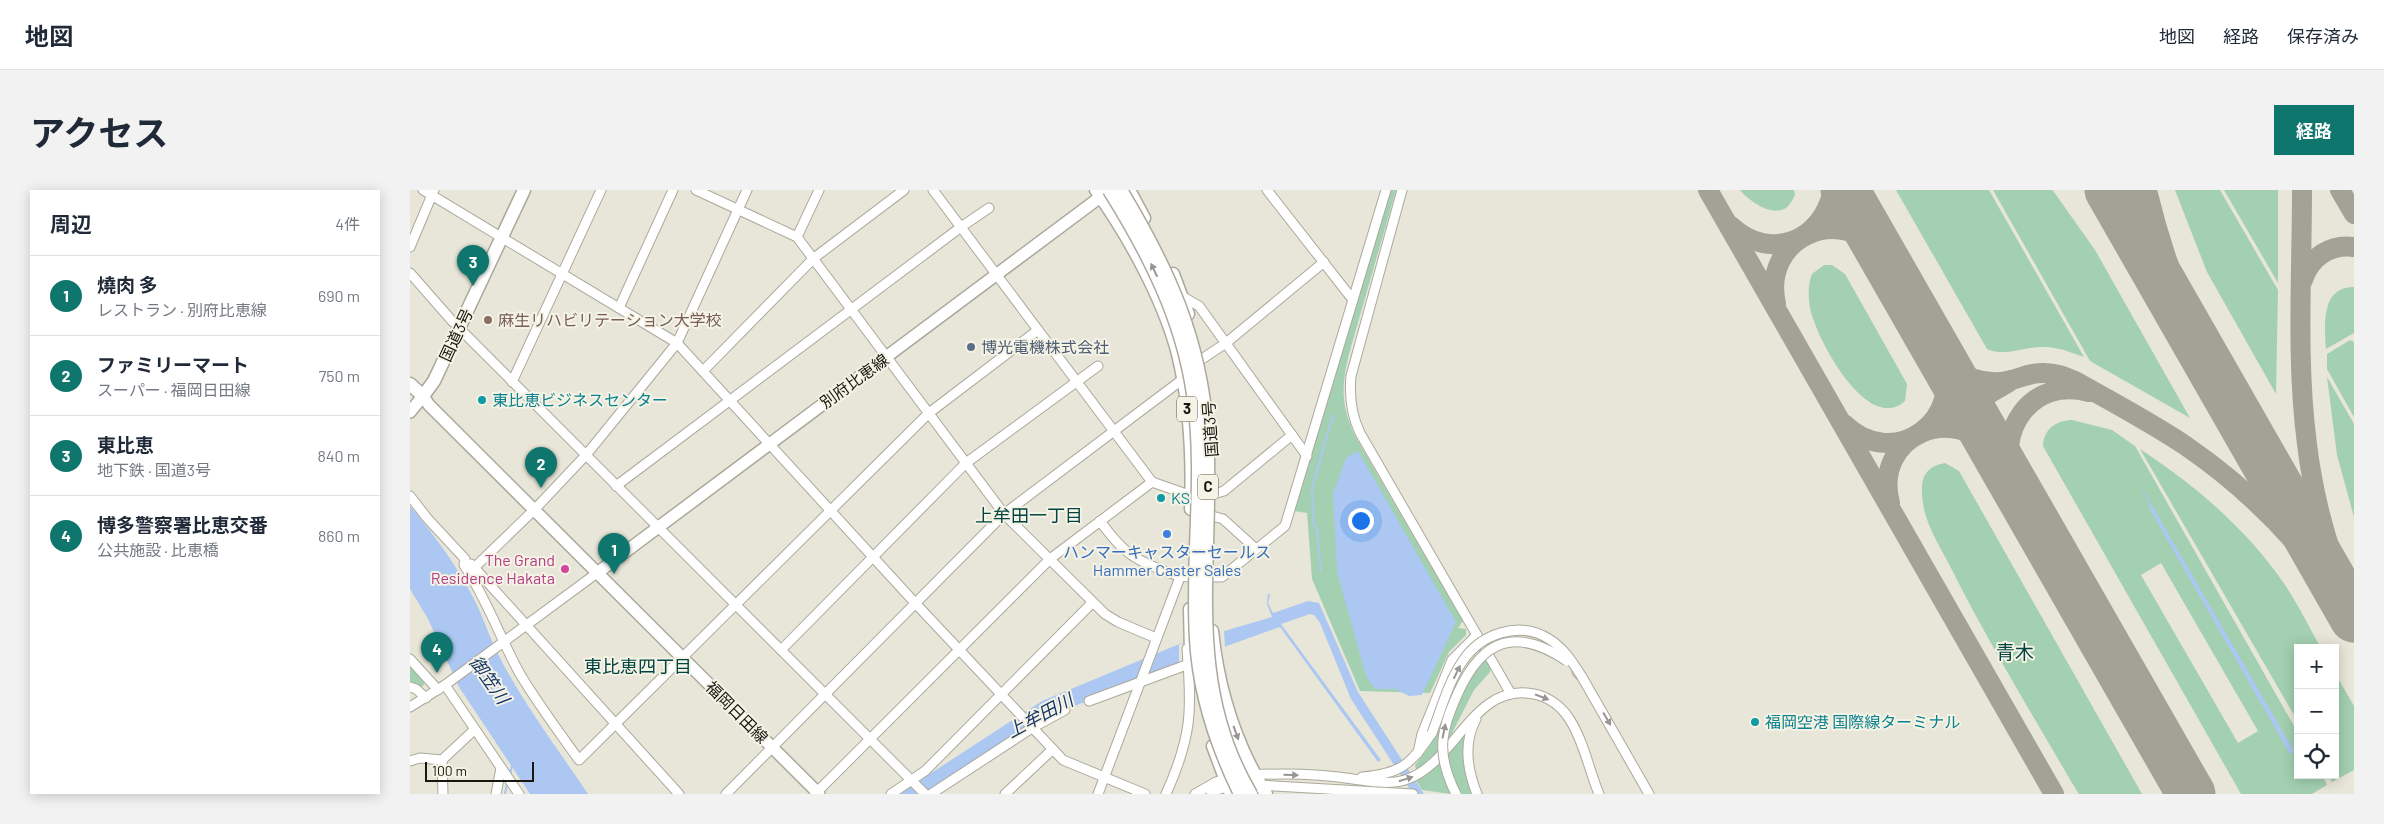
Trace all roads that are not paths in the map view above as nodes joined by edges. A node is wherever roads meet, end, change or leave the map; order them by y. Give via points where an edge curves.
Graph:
1 (423, 190) edge
2 (514, 190) edge
3 (524, 190) edge
4 (600, 190) edge
5 (673, 190) edge
6 (696, 190) edge
7 (747, 190) edge
8 (819, 190) edge
9 (904, 190) edge
10 (933, 190) edge
11 (1121, 190) edge
12 (1129, 190) edge
13 (1268, 190) edge
14 (1386, 190) edge
15 (1402, 190) edge
16 (1104, 192) edge
17 (433, 193) edge
18 (989, 208) dead end
19 (738, 209) junction
20 (961, 227) junction
21 (497, 236) junction
22 (797, 237) junction
23 (410, 247) edge
24 (814, 258) junction
25 (1324, 262) junction
26 (410, 273) edge
27 (561, 274) junction
28 (997, 274) junction
29 (1183, 297) junction
30 (1353, 300) junction
31 (619, 308) junction
32 (852, 308) junction
33 (456, 325) junction
34 (1038, 330) junction
35 (677, 342) junction
36 (1226, 343) junction
37 (888, 356) junction
38 (1202, 359) junction
39 (1098, 366) dead end
40 (703, 371) junction
41 (1183, 379) junction
42 (512, 382) junction
43 (1077, 382) junction
44 (410, 384) edge
45 (423, 396) junction
46 (730, 400) junction
47 (410, 412) edge
48 (929, 413) junction
49 (1114, 432) junction
50 (1292, 435) junction
51 (770, 444) junction
52 (586, 455) junction
53 (1307, 456) junction
54 (966, 464) junction
55 (1152, 482) junction
56 (616, 486) junction
57 (1213, 494) junction
58 (410, 496) edge
59 (1192, 496) junction
60 (535, 509) junction
61 (829, 510) junction
62 (1004, 514) junction
63 (1212, 516) junction
64 (1100, 521) junction
65 (657, 528) junction
66 (1256, 550) junction
67 (873, 557) junction
68 (465, 559) junction
69 (1050, 559) junction
70 (474, 567) junction
71 (597, 572) junction
72 (1185, 577) junction
73 (1211, 577) junction
74 (1092, 603) junction
75 (916, 604) junction
76 (735, 605) junction
77 (526, 624) junction
78 (1477, 635) junction
79 (1156, 638) junction
80 (502, 641) junction
81 (781, 650) junction
82 (959, 650) junction
83 (682, 658) junction
84 (410, 659) edge
85 (1190, 662) junction
86 (1582, 676) junction
87 (1141, 678) junction
88 (444, 686) junction
89 (410, 688) edge
90 (825, 694) junction
91 (1000, 694) junction
92 (1511, 694) junction
93 (426, 698) junction
94 (1090, 701) dead end
95 (410, 707) edge
96 (1065, 710) dead end
97 (1481, 710) junction
98 (616, 724) junction
99 (1031, 727) junction
100 (474, 730) junction
101 (870, 739) junction
102 (772, 747) junction
103 (1053, 749) junction
104 (1418, 753) junction
105 (442, 760) junction
106 (410, 761) edge
107 (501, 768) junction
108 (1104, 776) junction
109 (1355, 779) junction
110 (915, 783) junction
111 (1228, 786) edge
112 (1257, 787) edge
113 (817, 793) edge
114 (443, 794) edge
115 (496, 794) edge
116 (519, 794) edge
117 (679, 794) edge
118 (726, 794) edge
119 (891, 794) edge
120 (926, 794) edge
121 (931, 794) edge
122 (1005, 794) edge
123 (1098, 794) edge
124 (1145, 794) edge
125 (1166, 794) edge
126 (1194, 794) edge
127 (1211, 794) edge
128 (1240, 794) edge
129 (1413, 794) edge
130 (1456, 794) edge
131 (1476, 794) edge
132 (1599, 794) edge
133 (1649, 794) edge

1 - 17 street
2 - 21 highway, 国道3号
3 - 21 highway, 国道3号
4 - 27 street
5 - 31 street
6 - 19 street
7 - 19 street
8 - 22 street
9 - 24 street
10 - 20 street
11 - 112 highway, C, bridge via 1168,275 1188,325 1199,369 1208,455 1207,654 1224,734
12 - 29 highway, 国道3号 / 3
13 - 25 street
14 - 30 street
15 - 78 street via 1354,362 1349,400 1360,433
16 - 28 main road, 別府比恵線
16 - 41 highway, 国道3号 / 3 via 1159,304
128 -> 16 highway, C, bridge via 1215,738 1198,657 1195,577 1198,456 1189,371 1179,329 1159,279
17 - 21 street
17 - 23 street
18 - 20 street
19 - 22 street
19 - 35 street
20 - 28 street
20 - 32 street
21 - 27 street
21 - 33 highway, 国道3号
22 - 24 street
24 - 32 street
24 - 40 street
25 - 30 street
25 - 36 street
26 - 33 street
27 - 31 street
27 - 42 street
28 - 34 street
28 - 37 main road, 別府比恵線
29 - 36 street via 1199,306
29 - 38 highway, 国道3号 / 3
30 - 53 street
31 - 35 street
32 - 37 street
32 - 46 street
33 - 42 street
33 - 45 highway, 国道3号 via 434,381
34 - 43 street
34 - 48 street
35 - 40 street
35 - 52 street
36 - 38 street
36 - 50 street
37 - 48 street
37 - 51 main road, 別府比恵線
38 - 57 highway, 国道3号 / 3 via 1212,432
39 - 43 street
40 - 46 street
41 - 49 street
41 - 59 highway, 国道3号 / 3
42 - 52 street
43 - 49 street
43 - 54 street
44 - 45 highway
45 - 47 main road
45 - 60 main road, 福岡日田線
46 - 51 street
46 - 56 street
48 - 54 street
48 - 61 street
49 - 55 street
49 - 62 street
50 - 53 street
50 - 57 street via 1224,491
51 - 61 street
51 - 65 main road, 別府比恵線
52 - 56 street
52 - 60 street
53 - 66 street via 1285,526
54 - 62 street
54 - 67 street
55 - 59 street
55 - 64 street
56 - 65 street
57 - 63 highway, 国道3号 / 3
58 - 68 street
59 - 72 highway, 国道3号 / 3
60 - 70 street
60 - 71 main road, 福岡日田線
61 - 67 street
61 - 76 street
62 - 69 street
62 - 75 street
63 - 66 street via 1222,519
63 - 73 highway, 国道3号 / 3
64 - 69 street
64 - 72 street via 1127,554
65 - 71 main road, 別府比恵線
65 - 76 street
66 - 73 street via 1222,577
67 - 75 street
67 - 81 street
68 - 70 street
68 - 80 street via 464,565 478,586
69 - 74 street
69 - 82 street
70 - 77 street
71 - 77 street
71 - 83 main road, 福岡日田線
72 - 79 street
72 - 85 highway, 国道3号 / 3
73 -> 112 highway, 国道3号 / 3 via 1212,632 1227,708
74 - 79 street via 1118,622
74 - 91 street
75 - 82 street
75 - 90 street
76 - 81 street
76 - 83 street
77 - 80 street
77 - 98 street
78 - 92 street
78 - 104 street via 1449,666 1422,734
79 - 87 street
80 - 88 street
80 - 98 street via 521,676 579,760
81 - 90 street
82 - 91 street
82 - 101 street
83 - 98 street
83 - 102 main road, 福岡日田線
84 - 88 street
85 - 87 street
85 - 111 highway, 国道3号 / 3 via 1213,746
85 - 125 street via 1192,697 1188,735
104 -> 86 street, bridge via 1432,733 1462,661 1478,644 1500,633 1524,631 1549,639 1562,649
130 -> 86 street, bridge via 1443,763 1443,736 1467,673 1483,653 1496,645 1532,643 1567,661
86 -> 133 street
87 - 94 street
87 - 108 street
88 - 93 street
88 - 100 street
89 - 93 street
90 - 101 street
90 - 102 street
91 - 99 street
91 - 110 street
92 - 97 street via 1495,699
92 -> 132 street via 1530,693 1546,698 1566,715 1580,740
93 - 95 street
96 - 99 street
109 -> 97 street via 1398,781 1420,774 1438,760
97 - 131 street via 1471,729 1468,751
98 - 117 street
99 - 103 street
99 - 121 street
100 - 105 street
100 - 107 street
101 - 110 street
101 - 113 street
102 - 113 main road, 福岡日田線
102 - 118 street
103 - 108 street via 1063,760
103 - 122 street
104 - 109 street via 1405,766 1390,773
105 - 106 street via 420,758
105 - 114 street
107 - 115 street
107 - 116 street
108 - 123 street
108 - 124 street
112 -> 109 street
110 - 119 street
110 - 120 street
111 - 112 street
111 - 126 street
111 - 127 street
112 - 129 street

